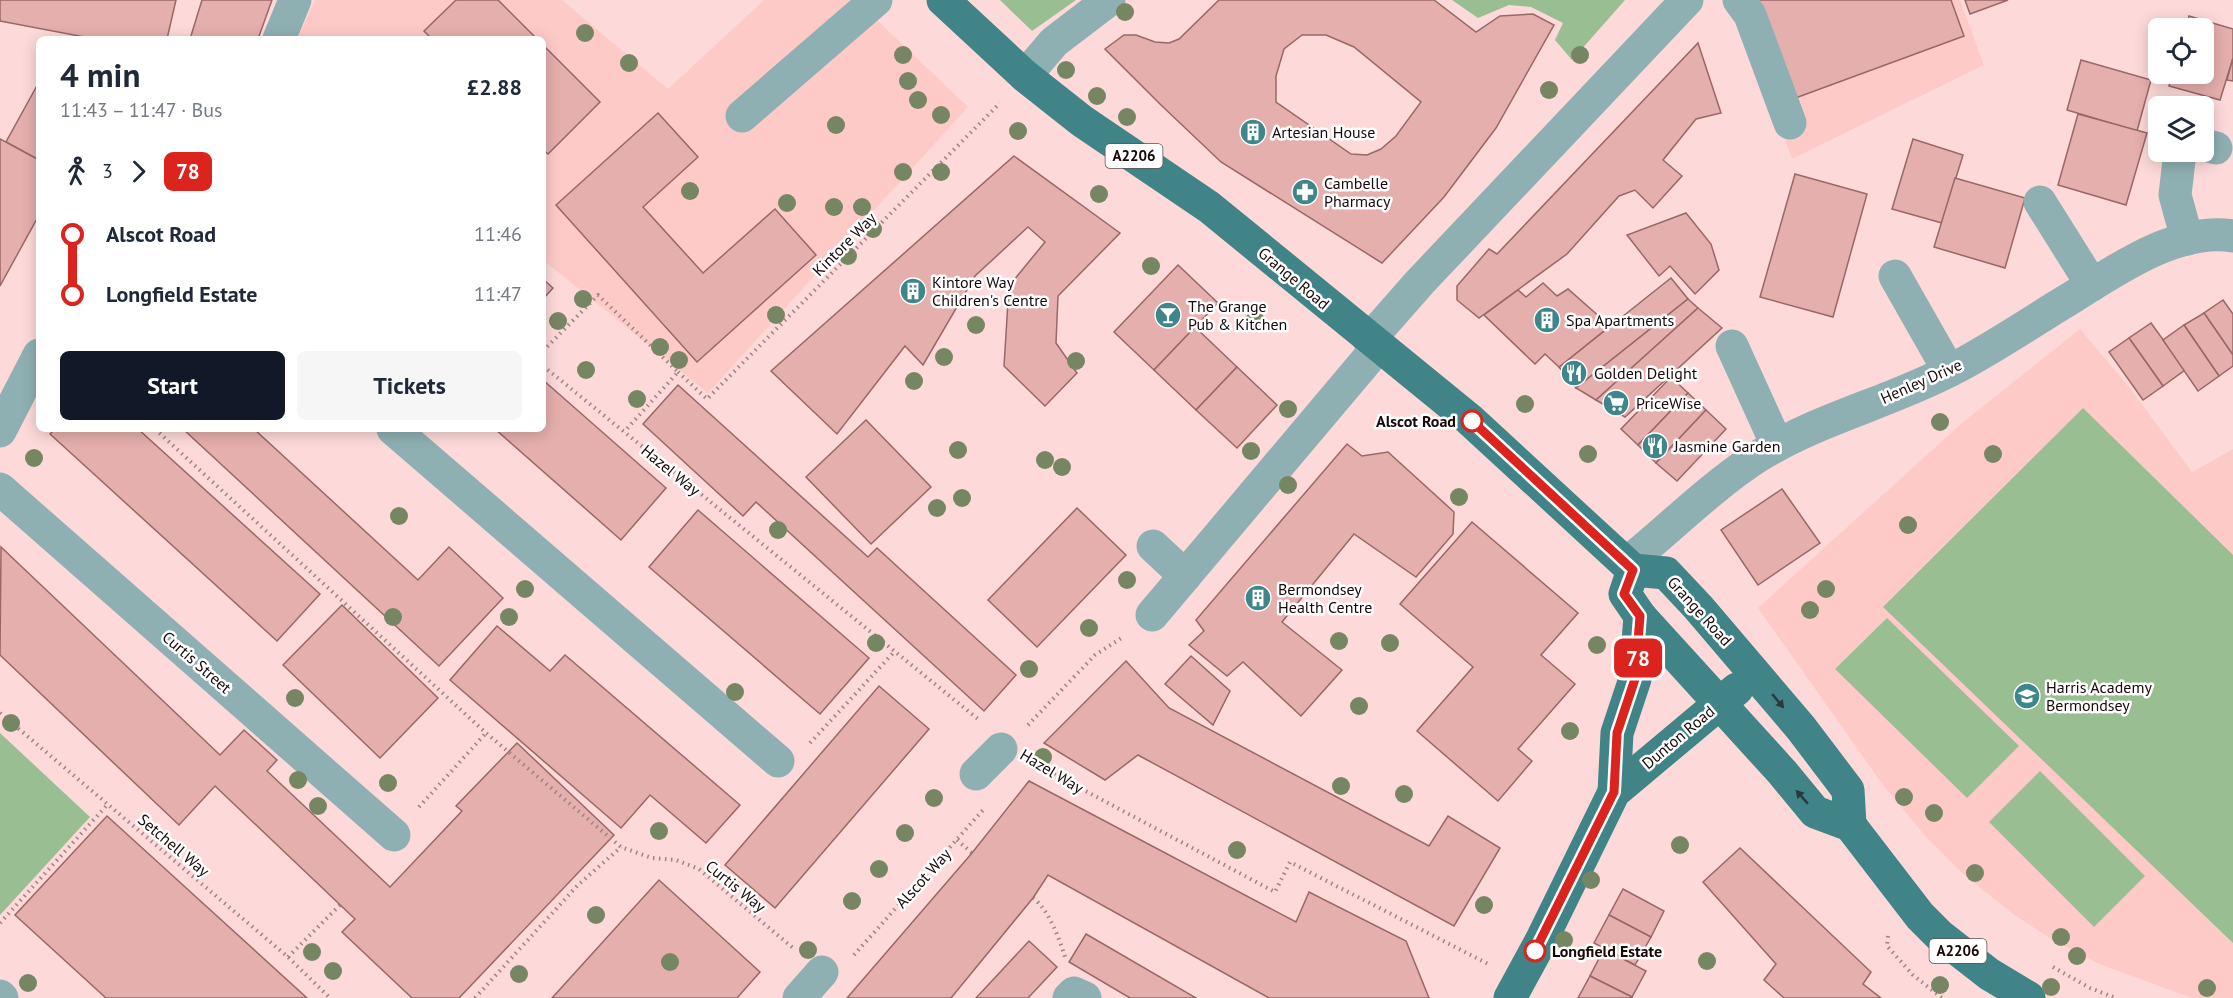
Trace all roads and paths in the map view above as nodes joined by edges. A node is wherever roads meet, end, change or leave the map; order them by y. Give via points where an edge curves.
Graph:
1 (295, 0) edge
2 (876, 0) edge
3 (943, 0) edge
4 (1109, 0) edge
5 (1687, 0) edge
6 (1739, 0) edge
7 (280, 36) edge
8 (1025, 76) junction
9 (742, 116) dead end
10 (1790, 123) dead end
11 (2179, 162) edge
12 (2040, 202) dead end
13 (2233, 236) edge
14 (2187, 239) junction
15 (1895, 276) dead end
16 (2092, 285) junction
17 (1374, 343) junction
18 (1732, 346) dead end
19 (546, 348) edge
20 (36, 361) edge
21 (546, 368) edge
22 (1949, 371) junction
23 (678, 372) junction
24 (0, 431) edge
25 (158, 432) edge
26 (396, 432) edge
27 (624, 432) junction
28 (1777, 445) junction
29 (0, 489) edge
30 (1153, 546) dead end
31 (1630, 567) junction
32 (1185, 576) junction
33 (1152, 615) dead end
34 (1640, 616) junction
35 (1124, 636) dead end
36 (895, 651) junction
37 (1755, 674) junction
38 (1719, 703) junction
39 (0, 713) edge
40 (982, 722) dead end
41 (486, 733) junction
42 (1017, 747) junction
43 (778, 761) joint
44 (976, 774) joint
45 (1614, 792) junction
46 (108, 804) junction
47 (1850, 825) junction
48 (394, 835) joint
49 (957, 840) junction
50 (621, 847) junction
51 (972, 853) dead end
52 (1033, 898) dead end
53 (340, 905) dead end
54 (0, 923) edge
55 (1887, 945) dead end
56 (288, 957) junction
57 (1489, 964) dead end
58 (2049, 965) dead end
59 (822, 972) junction
60 (1076, 996) edge
61 (330, 998) edge
62 (475, 998) edge
63 (799, 998) edge
64 (1510, 998) edge
65 (1942, 998) edge
66 (2029, 998) edge
67 (2116, 998) edge

1 - 7 street
2 - 9 street
3 - 8 main road, Grange Road / A2206
4 - 8 street via 1054,42
5 - 17 street via 1420,282
6 - 10 street via 1750,15
8 - 17 main road, Grange Road / A2206 via 1082,121 1209,207
8 - 23 path, Kintore Way via 707,399
11 - 14 street via 2175,195
12 - 16 street
13 - 14 street, Henley Drive
14 - 16 street, Henley Drive via 2143,255
15 - 22 street
16 - 22 street, Henley Drive
17 - 31 main road, Grange Road / A2206 via 1469,419
17 - 32 street
18 - 28 street
19 - 23 path via 598,295
20 - 24 street
21 - 27 path, Hazel Way
22 - 28 street, Henley Drive
23 - 27 path, Hazel Way
25 - 41 path
26 - 43 street
27 - 36 path, Hazel Way
28 - 31 street, Henley Drive via 1727,478
29 - 48 street, Curtis Street
30 - 32 street
31 - 34 main road via 1624,594
31 - 37 main road, Grange Road via 1666,573
32 - 33 street
34 - 38 main road
34 - 45 main road via 1635,679 1617,733
35 - 42 path via 1095,655
36 - 40 path, Hazel Way
36 - 43 path via 786,768
37 - 38 main road, Dunton Road
37 -> 47 main road, Grange Road via 1848,790
38 - 45 main road, Dunton Road
47 -> 38 main road via 1815,812
39 - 46 path, Setchell Way
41 - 48 path
41 - 50 path
42 - 44 street
42 - 57 path, Hazel Way via 1275,892 1290,862
44 - 49 path, Alscot Way via 997,794
45 - 64 main road, Dunton Road
46 - 54 path
46 - 56 path, Setchell Way
47 - 66 main road, A2206 via 1939,935 1989,974
49 - 51 path
49 - 59 path, Alscot Way via 844,966
50 - 59 path, Curtis Way via 699,869
50 - 62 path via 577,886
52 - 60 path via 1040,903 1060,941
53 - 56 path
55 - 65 path via 1913,975
56 - 61 path, Setchell Way
58 - 67 path
59 - 63 street

